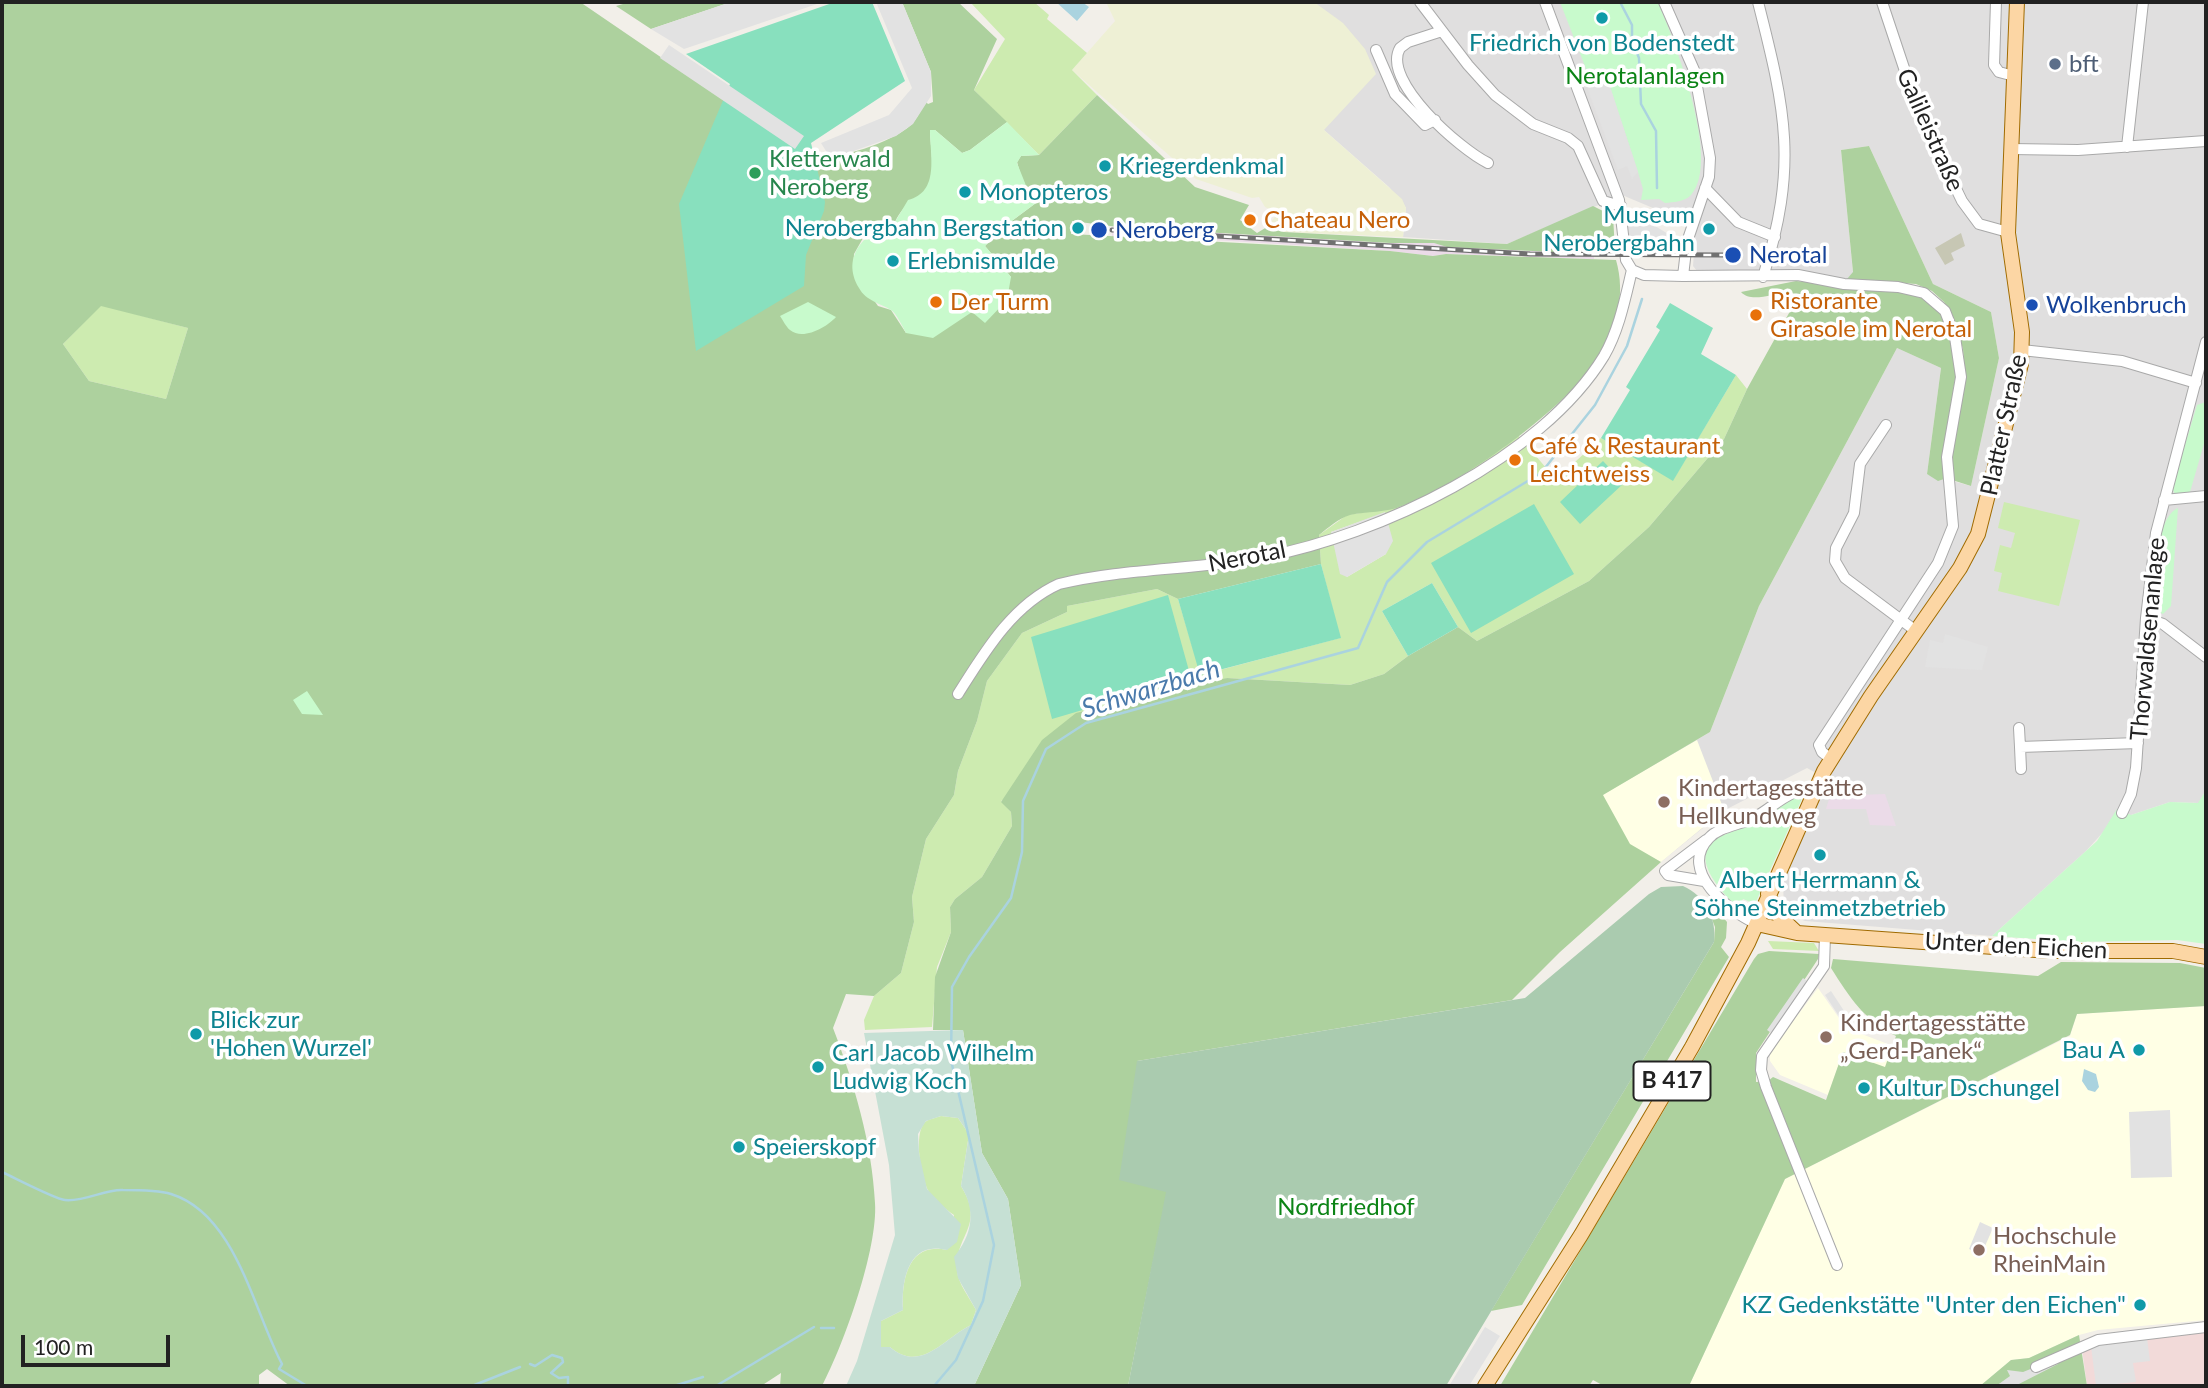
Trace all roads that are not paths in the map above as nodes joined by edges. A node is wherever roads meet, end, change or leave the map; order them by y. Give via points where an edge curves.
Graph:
1 (1420, 2) edge
2 (1545, 2) edge
3 (1664, 2) edge
4 (1758, 2) edge
5 (1882, 2) edge
6 (1996, 2) edge
7 (2017, 2) edge
8 (2143, 2) edge
9 (1442, 31) junction
10 (1376, 50) dead end
11 (2014, 76) junction
12 (1436, 120) junction
13 (2206, 141) edge
14 (2127, 147) junction
15 (2011, 149) junction
16 (1488, 163) dead end
17 (1705, 188) junction
18 (1621, 206) junction
19 (2008, 232) junction
20 (1775, 237) junction
21 (1632, 271) junction
22 (1683, 276) junction
23 (1763, 277) junction
24 (2206, 342) edge
25 (2022, 350) junction
26 (2196, 383) junction
27 (1886, 425) dead end
28 (2206, 496) edge
29 (2164, 500) junction
30 (2146, 618) junction
31 (1900, 620) junction
32 (1916, 631) junction
33 (2206, 657) edge
34 (958, 694) dead end
35 (2019, 728) dead end
36 (2138, 743) junction
37 (2020, 747) junction
38 (1831, 759) junction
39 (2021, 769) dead end
40 (1814, 789) junction
41 (2122, 813) dead end
42 (1709, 838) junction
43 (1704, 881) junction
44 (1768, 894) junction
45 (1757, 923) junction
46 (1797, 933) junction
47 (1825, 935) junction
48 (2206, 957) edge
49 (1837, 1265) dead end
50 (2206, 1326) edge
51 (2036, 1367) dead end
52 (1485, 1386) edge

1 - 9 street
2 - 18 street, Nerotal
3 - 17 street via 1699,86 1710,158
4 - 20 street via 1787,136
5 - 19 street, Galileistraße via 1918,110 1962,201 1979,224
6 - 11 street via 1994,65 1999,72
7 - 11 main road, Platter Straße
8 - 14 street
9 - 12 street via 1404,44 1396,61 1403,84
9 - 18 street via 1495,95 1533,124 1578,146 1603,201
10 - 12 street via 1400,102 1425,125
11 - 15 main road, Platter Straße
12 - 16 street
13 - 14 street
14 - 15 street
15 - 19 main road, Platter Straße
17 - 20 street via 1738,222
17 - 22 street via 1689,230
18 - 21 street, Nerotal via 1626,260
19 - 25 main road, Platter Straße
20 - 23 street
21 - 22 street
21 - 34 street, Nerotal via 1617,327 1598,365 1531,434 1458,486 1346,533 1266,557 1059,584 1019,611
22 - 23 street
23 - 31 street via 1798,275 1924,293 1945,311 1955,337 1961,377 1947,457 1951,535
24 - 26 street, Thorwaldsenanlage
25 - 26 street via 2111,359
25 - 32 main road, Platter Straße via 2017,388 1978,534
26 - 29 street, Thorwaldsenanlage
27 - 31 street via 1860,464 1854,513 1836,548 1835,561 1844,578
28 - 29 street
29 - 30 street, Thorwaldsenanlage via 2153,547
30 - 33 street via 2163,624
30 - 36 street, Thorwaldsenanlage
31 - 32 street
31 - 38 street via 1819,745
32 - 38 main road, Platter Straße
35 - 37 street
36 - 37 street
36 - 41 street, Thorwaldsenanlage via 2134,784
37 - 39 street
38 - 40 main road, Platter Straße
40 - 42 street via 1796,791 1756,817
40 - 44 main road, Platter Straße
42 - 43 street via 1700,859
42 - 43 street via 1665,871
43 - 45 street via 1738,913
44 - 45 main road, Platter Straße
44 - 46 main road via 1779,916
45 - 46 main road, Unter den Eichen
45 - 52 main road, B 417 via 1642,1135
46 - 47 main road, Unter den Eichen
47 - 48 main road, Unter den Eichen via 2050,951 2173,951
47 - 49 street via 1824,966 1766,1048 1761,1066
50 - 51 street via 2098,1340

